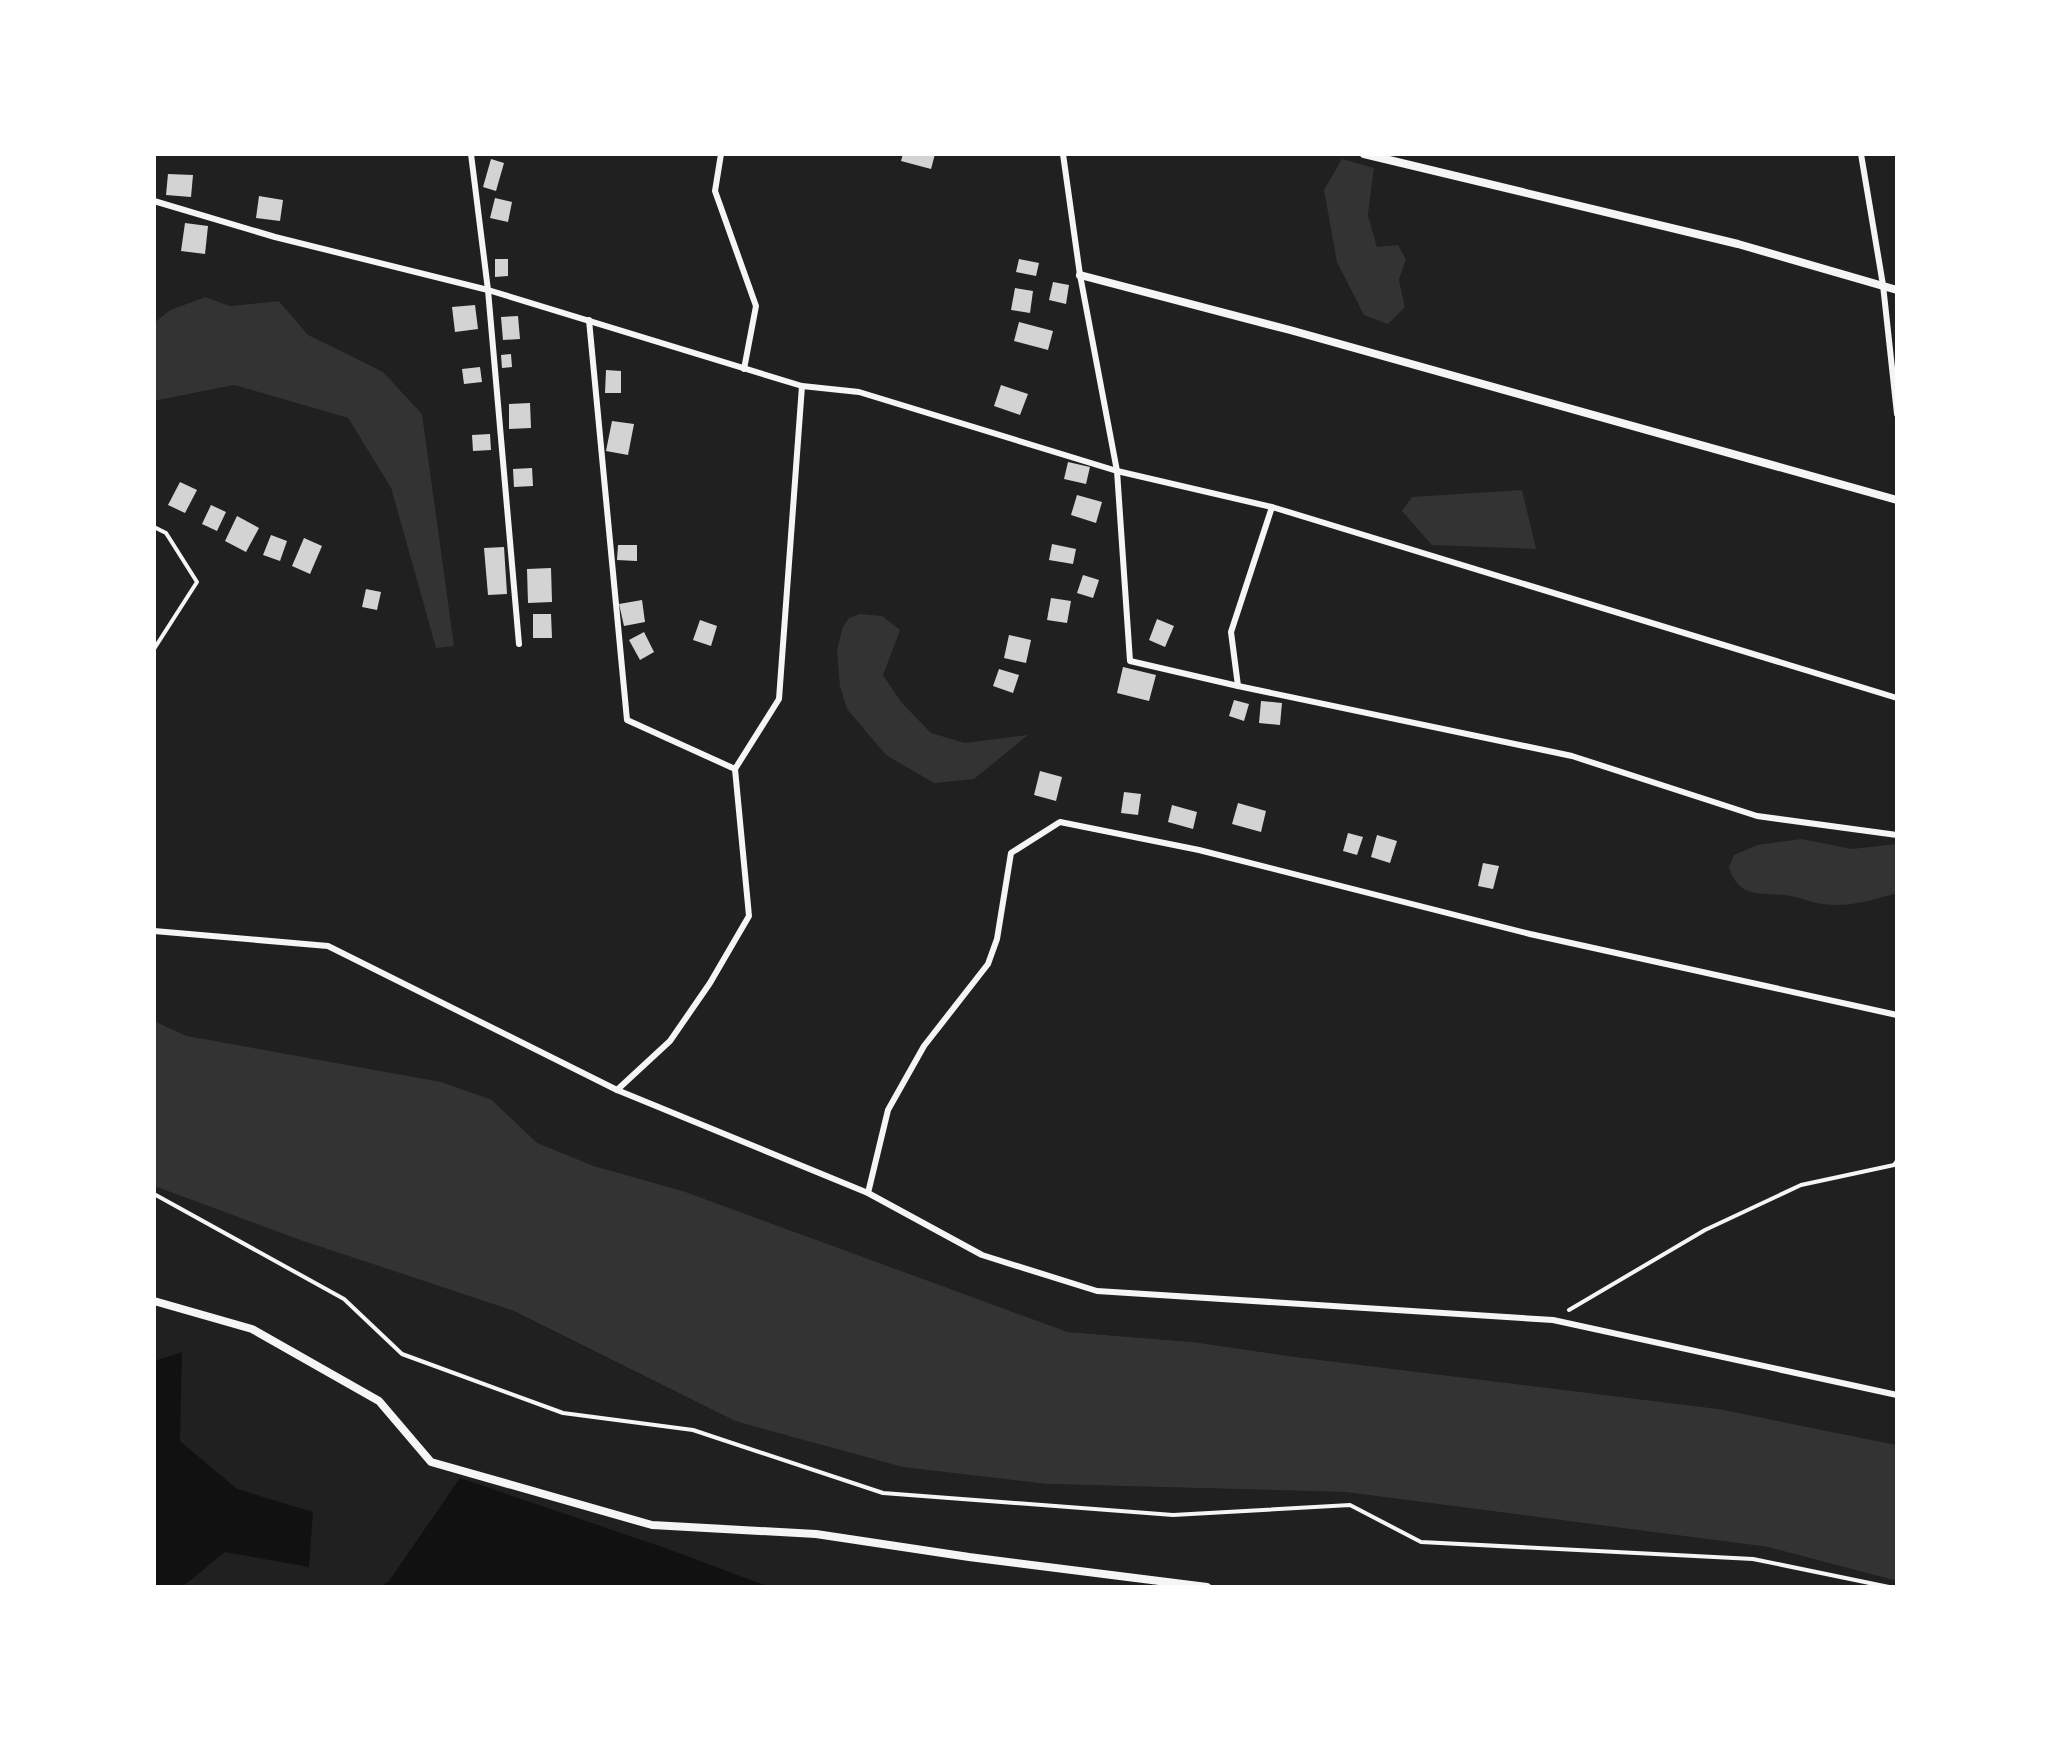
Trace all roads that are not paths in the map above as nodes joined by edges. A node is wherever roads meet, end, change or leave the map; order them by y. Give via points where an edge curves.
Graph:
1 (471, 154) edge
2 (721, 154) edge
3 (1063, 154) edge
4 (1364, 154) edge
5 (1861, 154) edge
6 (154, 201) edge
7 (1080, 275) junction
8 (1883, 285) junction
9 (488, 290) junction
10 (1897, 290) edge
11 (589, 320) junction
12 (744, 369) junction
13 (802, 386) junction
14 (1897, 414) edge
15 (1117, 471) junction
16 (1897, 500) edge
17 (1272, 507) junction
18 (519, 644) dead end
19 (1238, 686) junction
20 (1897, 698) edge
21 (735, 769) junction
22 (1897, 835) edge
23 (154, 931) edge
24 (1897, 1015) edge
25 (617, 1090) junction
26 (868, 1193) junction
27 (154, 1301) edge
28 (1897, 1395) edge
29 (1207, 1587) edge

1 - 9 lane
2 - 12 lane via 715,191 756,306
3 - 7 lane
4 - 8 street via 1738,244
5 - 8 lane
6 - 9 lane
7 - 15 lane
7 - 16 street
8 - 10 street
8 - 14 lane
9 - 11 lane
9 - 18 lane
11 - 12 lane
11 - 21 lane via 627,720
12 - 13 lane
13 - 15 lane via 859,392
13 - 21 lane via 779,699
15 - 17 lane
15 - 19 lane via 1130,661
17 - 19 lane via 1231,632
17 - 20 lane
19 - 22 lane via 1572,756 1757,816
21 - 25 lane via 749,916 670,1041
23 - 25 lane via 328,946
24 - 26 lane via 1060,822 1011,853 988,964 924,1046 888,1110
25 - 26 lane
26 - 28 lane via 982,1255 1097,1291 1553,1320
27 - 29 street via 252,1329 379,1401 431,1462 652,1525 816,1534

